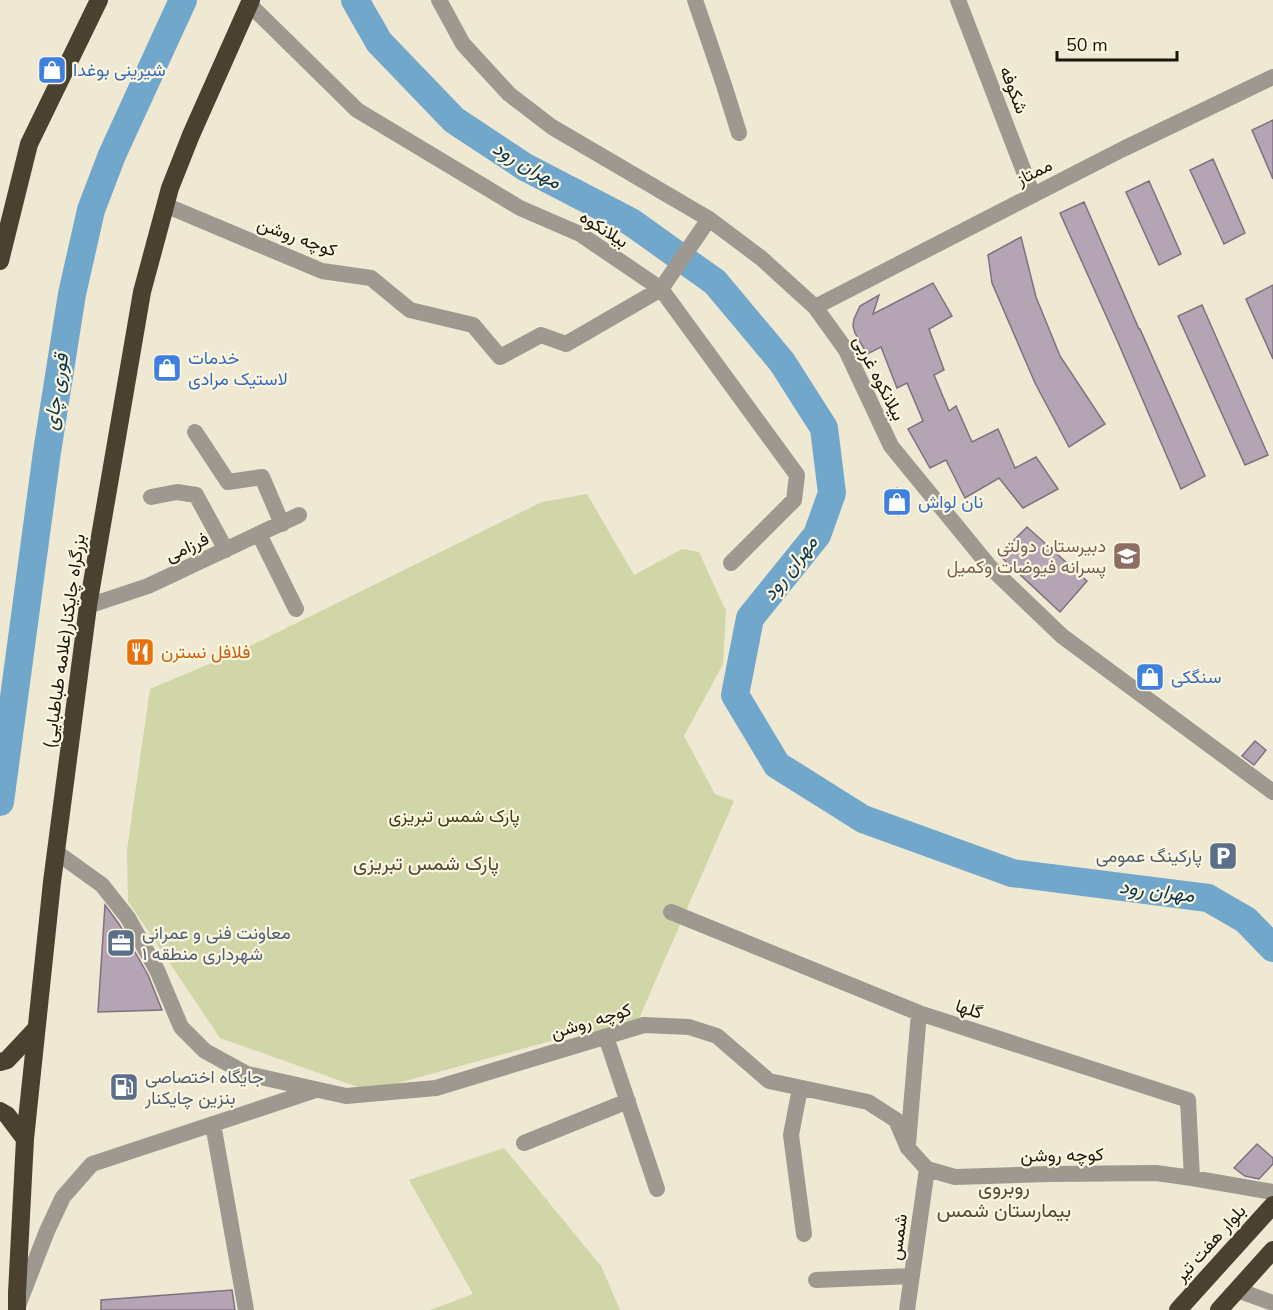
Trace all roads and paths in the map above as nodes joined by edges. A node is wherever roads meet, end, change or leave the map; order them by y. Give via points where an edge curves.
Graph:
1 (99, 0) edge
2 (439, 0) edge
3 (695, 0) edge
4 (958, 0) edge
5 (250, 2) edge
6 (1273, 77) edge
7 (739, 133) dead end
8 (1033, 195) junction
9 (165, 205) junction
10 (708, 219) junction
11 (0, 261) edge
12 (661, 289) junction
13 (815, 307) junction
14 (195, 432) dead end
15 (151, 497) dead end
16 (299, 515) dead end
17 (282, 524) junction
18 (259, 534) junction
19 (226, 550) junction
20 (731, 563) dead end
21 (88, 606) junction
22 (296, 609) dead end
23 (1273, 792) edge
24 (56, 852) junction
25 (671, 912) dead end
26 (919, 1013) junction
27 (36, 1029) junction
28 (606, 1036) junction
29 (0, 1062) edge
30 (800, 1088) junction
31 (317, 1089) junction
32 (628, 1101) junction
33 (0, 1111) edge
34 (213, 1124) junction
35 (25, 1139) junction
36 (524, 1143) dead end
37 (908, 1148) junction
38 (927, 1169) junction
39 (1192, 1178) junction
40 (657, 1189) dead end
41 (1273, 1192) edge
42 (1273, 1205) edge
43 (804, 1234) dead end
44 (1273, 1250) edge
45 (912, 1276) junction
46 (816, 1280) dead end
47 (1237, 1290) junction
48 (1273, 1303) edge
49 (17, 1309) edge
50 (246, 1310) edge
51 (907, 1310) edge
52 (1178, 1310) edge
53 (1219, 1310) edge

1 - 11 highway via 28,144
2 - 10 street, بیلانکوه غربی via 463,44 509,94 552,127
3 - 7 street
4 - 8 street, شکوفه
5 - 9 highway, بزرگراه چایکنار(علامه طباطبایی) via 190,135
5 - 12 street, بیلانکوه via 357,110 520,208 580,234
6 - 8 street, ممتاز
8 - 13 street, ممتاز
9 - 12 street, کوچه روشن via 322,271 372,278 410,310 473,325 500,357 541,335 566,344
9 - 21 highway, بزرگراه چایکنار(علامه طباطبایی) via 142,292
10 - 12 street
10 - 13 street, بیلانکوه غربی via 761,258
12 - 20 street, بیلانکوه via 797,475 794,501
13 - 23 street, بیلانکوه غربی via 846,350 891,446 990,567 1062,636
14 - 17 street via 228,482 262,477
15 - 19 street via 177,492 196,495
16 - 17 street, فرزامی
17 - 18 street, فرزامی
18 - 19 street, فرزامی
18 - 22 street
19 - 21 street, فرزامی via 148,586
21 - 24 highway, بزرگراه چایکنار(علامه طباطبایی)
24 - 27 highway, بزرگراه چایکنار(علامه طباطبایی)
24 - 31 street, کوچه روشن via 102,885 128,918 157,970 181,1027 205,1051 247,1074
25 - 26 street, گلها
26 - 37 street
26 - 39 street, گلها via 1188,1100
27 - 29 highway via 8,1060
27 - 35 highway, بزرگراه چایکنار(علامه طباطبایی)
28 - 30 street, کوچه روشن via 644,1024 689,1027 717,1036 769,1081
28 - 31 street, کوچه روشن via 436,1088 346,1096
28 - 32 street
30 - 37 street, کوچه روشن via 868,1102 896,1120
30 - 43 street via 791,1135
31 - 34 street
32 - 36 street
32 - 40 street
33 - 35 highway
34 - 49 street via 92,1164 63,1197
34 - 50 street
35 - 49 highway, بزرگراه چایکنار(علامه طباطبایی)
37 - 38 street, کوچه روشن
38 - 39 street, کوچه روشن via 955,1177 1156,1173
38 - 45 street, شمس
39 - 41 street, کوچه روشن
42 - 52 highway, بلوار هفت تیر
44 - 47 highway
45 - 46 street
45 - 51 street, شمس
47 - 48 street
47 - 53 highway

